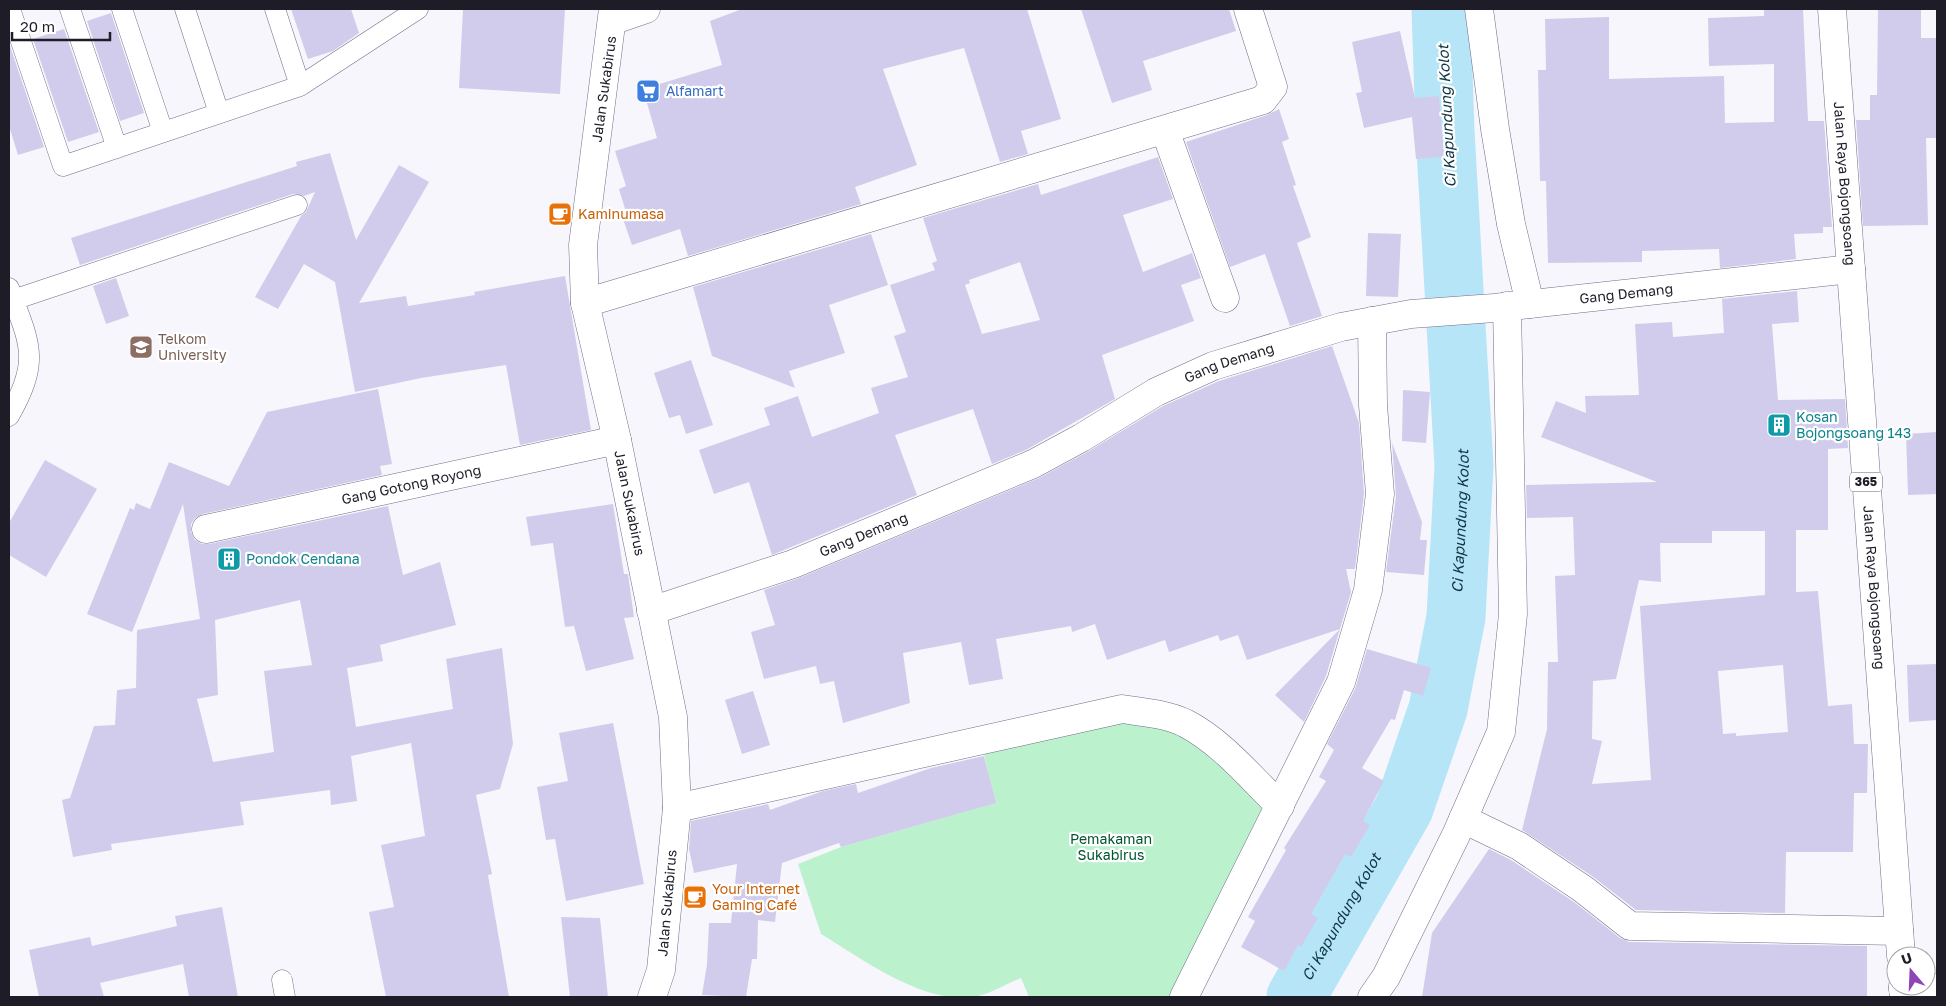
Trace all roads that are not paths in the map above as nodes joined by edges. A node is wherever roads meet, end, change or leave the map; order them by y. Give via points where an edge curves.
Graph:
1 (10, 9) edge
2 (70, 9) edge
3 (122, 9) edge
4 (185, 9) edge
5 (275, 9) edge
6 (418, 9) edge
7 (646, 9) edge
8 (1248, 9) edge
9 (1479, 9) edge
10 (1832, 9) edge
11 (614, 14) edge
12 (300, 86) junction
13 (219, 113) junction
14 (1165, 130) junction
15 (163, 132) junction
16 (117, 148) junction
17 (297, 205) dead end
18 (1851, 269) junction
19 (11, 294) edge
20 (1225, 298) dead end
21 (586, 303) junction
22 (1511, 306) junction
23 (1372, 321) junction
24 (9, 416) edge
25 (617, 440) junction
26 (206, 529) dead end
27 (651, 611) junction
28 (1280, 806) junction
29 (677, 808) junction
30 (1463, 819) junction
31 (1900, 943) edge
32 (652, 997) edge
33 (1184, 997) edge
34 (1372, 997) edge

1 - 16 lane via 63,166
2 - 16 lane
3 - 15 lane
4 - 13 lane
5 - 12 lane
6 - 12 lane
7 - 11 street
8 - 14 street via 1273,87 1263,100
9 - 22 street via 1511,224
10 - 18 street, Jalan Raya Bojongsoang / 365
11 - 21 street, Jalan Sukabirus via 583,245
12 - 13 lane
13 - 15 lane
14 - 20 street
14 - 21 street
15 - 16 lane
17 - 19 lane
18 - 22 street, Gang Demang
18 - 31 street, Jalan Raya Bojongsoang / 365
19 - 24 lane via 28,340 30,358 24,389
21 - 25 street, Jalan Sukabirus
22 - 23 street, Gang Demang via 1411,314
22 - 30 street via 1513,614 1501,732
23 - 27 street, Gang Demang via 1341,327 1213,366 1156,392 1033,464 793,564
23 - 28 street via 1372,405 1380,494 1368,590 1341,682
25 - 26 street, Gang Gotong Royong
25 - 27 street, Jalan Sukabirus
27 - 29 street, Jalan Sukabirus via 673,716
28 - 29 street via 1212,741 1184,723 1152,713 1122,709
28 - 33 street
29 - 32 street, Jalan Sukabirus via 661,970
30 - 31 street via 1519,846 1583,889 1630,926
30 - 34 street via 1386,977

